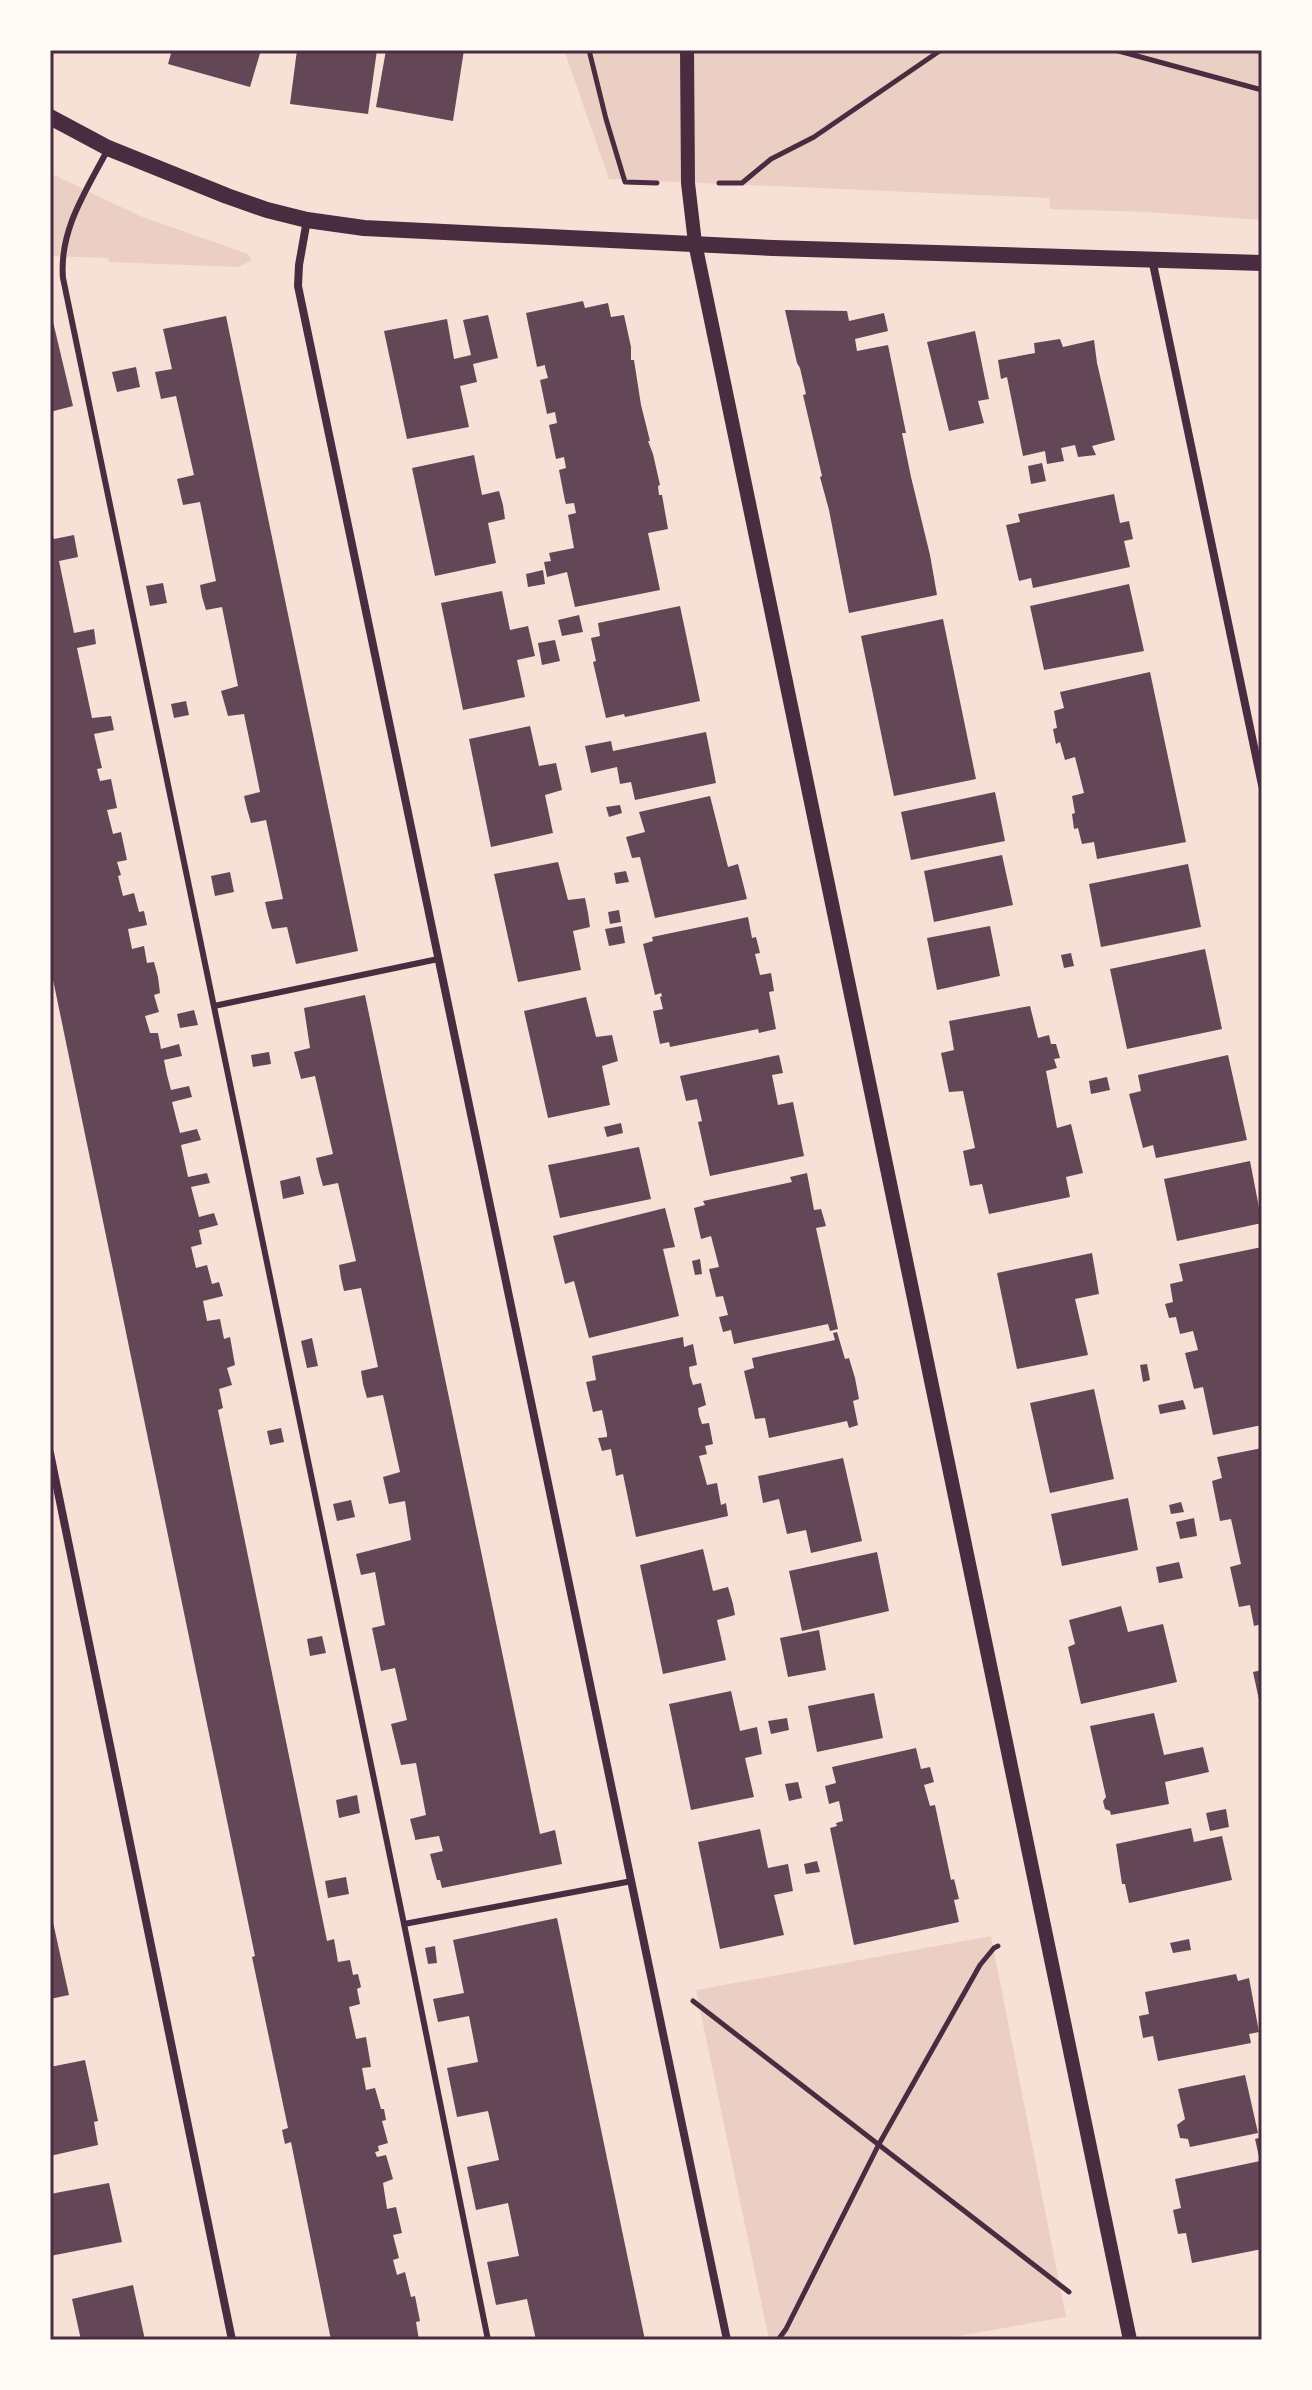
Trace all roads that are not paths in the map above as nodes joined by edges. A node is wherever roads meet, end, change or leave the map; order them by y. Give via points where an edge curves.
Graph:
1 (687, 50) edge
2 (50, 117) edge
3 (108, 148) junction
4 (307, 220) junction
5 (695, 243) junction
6 (1152, 258) junction
7 (1262, 263) edge
8 (1262, 785) edge
9 (438, 959) junction
10 (214, 1006) junction
11 (50, 1453) edge
12 (632, 1881) junction
13 (404, 1924) junction
14 (232, 2340) edge
15 (488, 2340) edge
16 (727, 2340) edge
17 (1130, 2340) edge

1 - 5 street via 688,183
2 - 3 main road
3 - 4 main road via 227,196
3 - 10 lane via 69,224 61,257 63,278
4 - 5 main road via 428,233
4 - 9 street via 298,286
5 - 6 main road
5 - 17 street
6 - 7 main road
6 - 8 street
9 - 10 lane
9 - 12 street
10 - 13 lane
11 - 14 street
12 - 13 lane
12 - 16 street
13 - 15 lane

